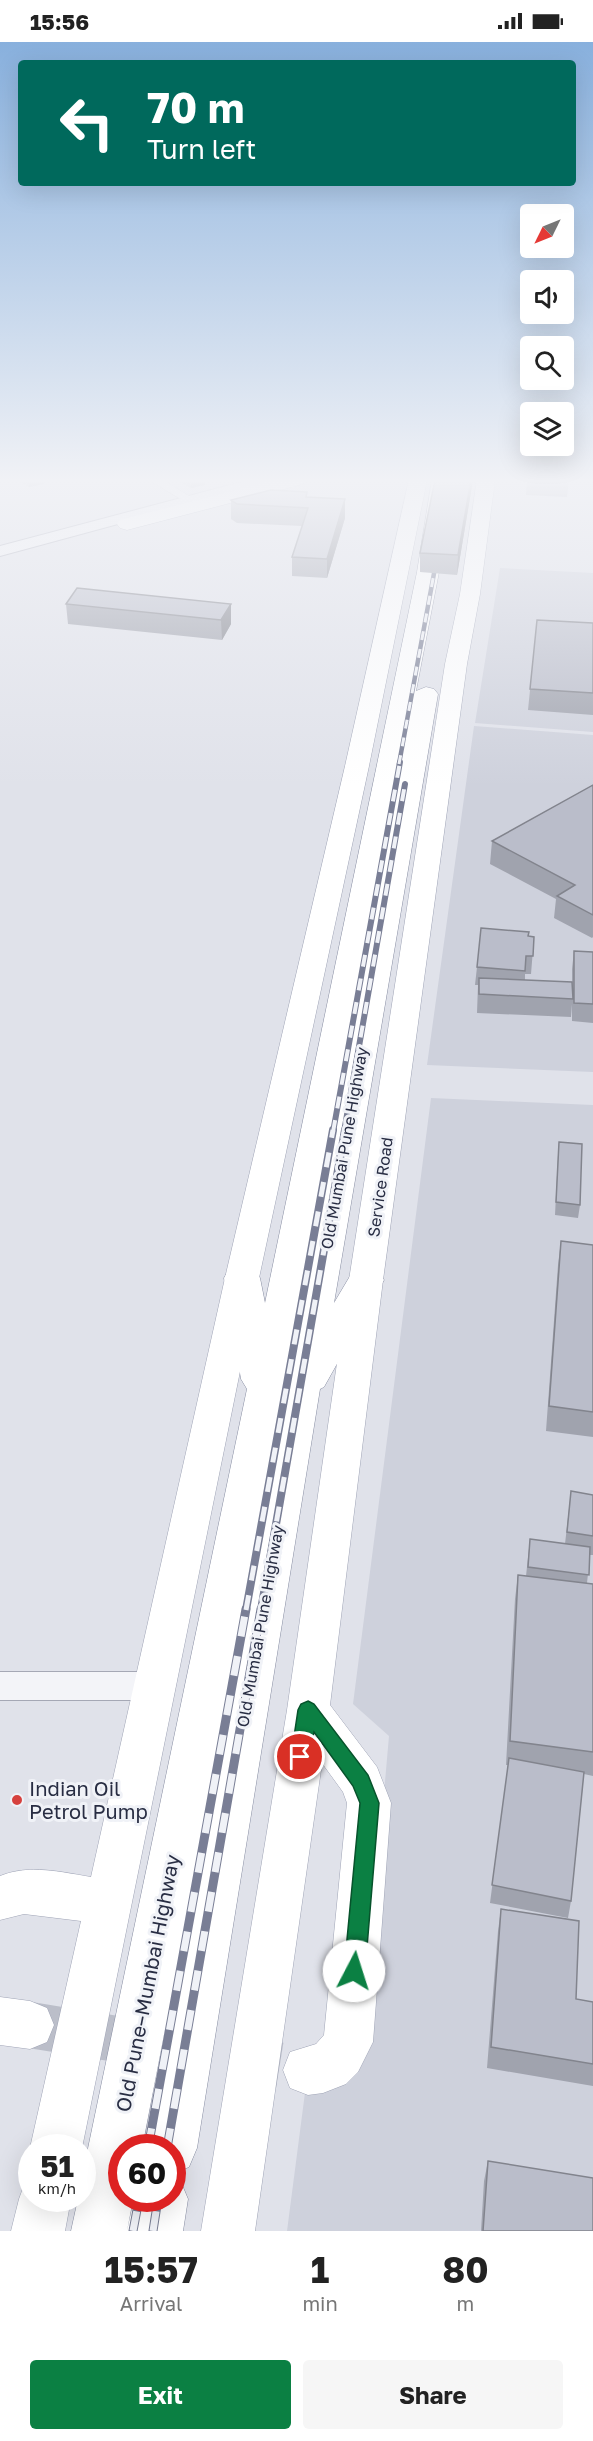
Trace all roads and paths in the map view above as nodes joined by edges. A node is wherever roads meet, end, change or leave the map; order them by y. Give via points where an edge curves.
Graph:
1 (396, 582) edge
2 (426, 582) edge
3 (445, 582) edge
4 (472, 582) edge
5 (483, 582) edge
6 (456, 664) junction
7 (242, 1278) junction
8 (366, 1280) junction
9 (281, 1399) junction
10 (0, 1686) edge
11 (155, 1686) junction
12 (308, 1710) junction
13 (204, 1810) junction
14 (0, 1898) edge
15 (109, 1903) junction
16 (308, 2070) tunnel mouth
17 (59, 2134) edge
18 (171, 2134) edge
19 (42, 2212) edge
20 (159, 2212) edge
21 (38, 2231) edge
22 (99, 2231) edge
23 (155, 2231) edge
24 (228, 2231) edge

1 - 7 main road
2 - 9 highway, Old Mumbai Pune Highway
3 - 9 highway, Old Mumbai Pune Highway
4 - 6 main road, Service Road
5 - 6 main road via 475,641
6 - 8 main road, Service Road
7 - 9 highway
7 - 11 main road
8 - 9 highway
8 - 12 main road, Service Road
9 - 13 highway, Old Mumbai Pune Highway
9 - 13 highway, Old Mumbai Pune Highway
10 - 11 street
11 - 15 main road
12 - 16 main road via 361,1781 369,1803 348,2042 338,2060 325,2069
12 - 24 main road, Service Road
13 - 18 highway
13 - 22 highway, Old Pune–Mumbai Highway
14 - 15 main road via 28,1891
15 - 17 main road
19 - 21 main road
20 - 23 highway

